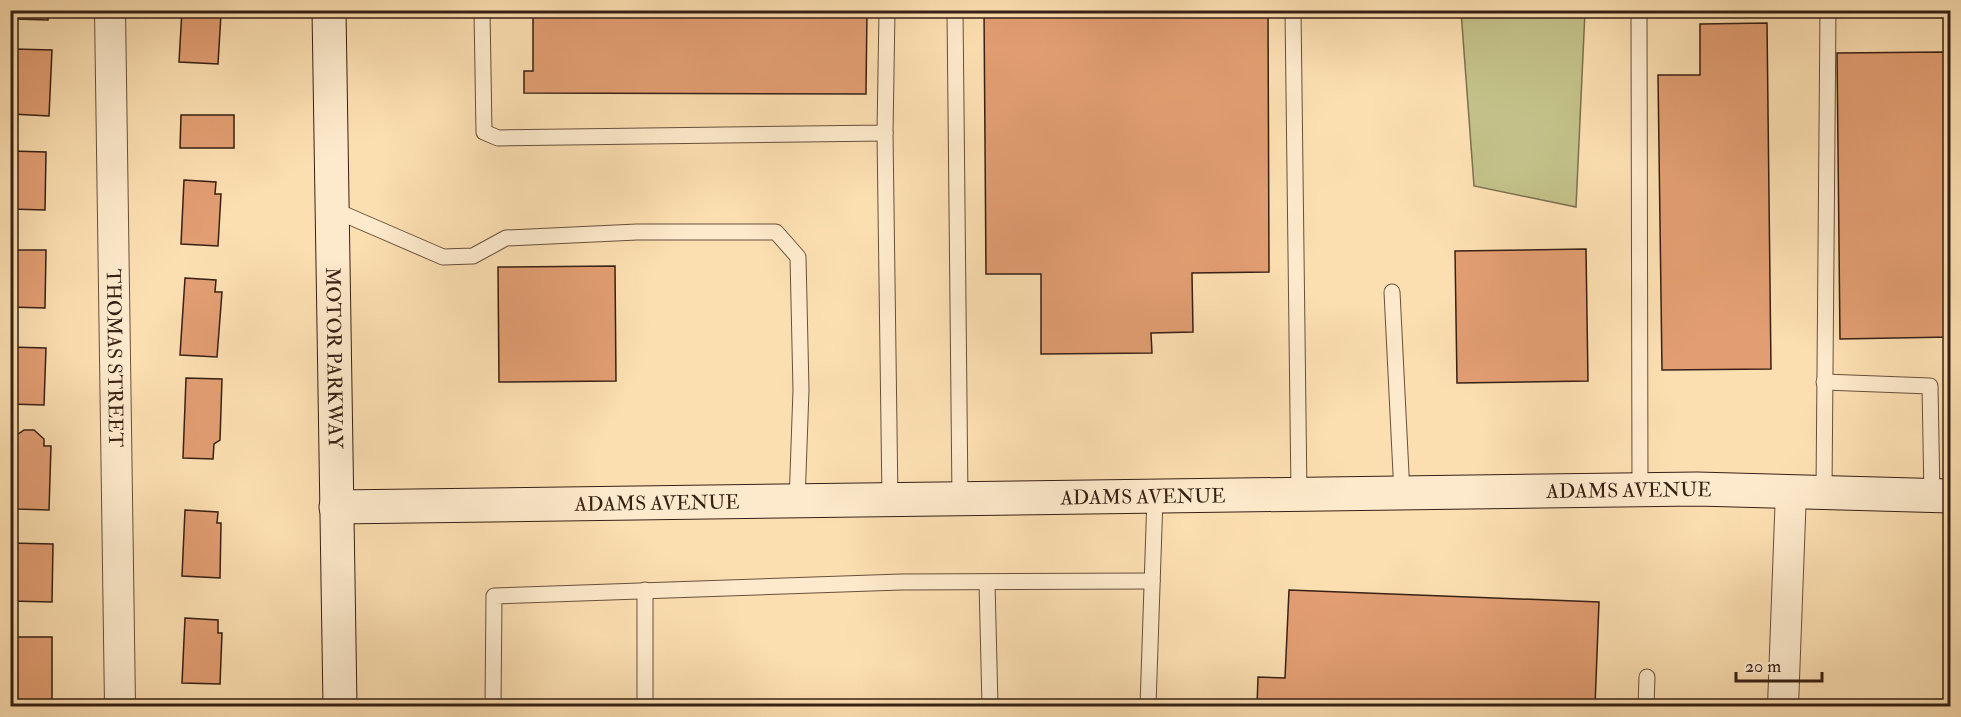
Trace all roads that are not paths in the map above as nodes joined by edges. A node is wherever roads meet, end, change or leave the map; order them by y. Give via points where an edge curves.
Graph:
1 (110, 10) edge
2 (330, 10) edge
3 (482, 10) edge
4 (887, 10) edge
5 (956, 10) edge
6 (1293, 10) edge
7 (1639, 10) edge
8 (1828, 10) edge
9 (885, 133) junction
10 (332, 209) junction
11 (1392, 292) dead end
12 (1824, 382) junction
13 (1640, 490) junction
14 (1791, 491) junction
15 (1824, 492) junction
16 (1402, 494) junction
17 (1299, 495) junction
18 (1941, 496) edge
19 (1155, 497) junction
20 (960, 500) junction
21 (890, 501) junction
22 (797, 502) junction
23 (336, 507) junction
24 (1152, 581) junction
25 (987, 582) junction
26 (645, 590) junction
27 (1647, 677) dead end
28 (120, 706) edge
29 (340, 706) edge
30 (493, 706) edge
31 (645, 706) edge
32 (990, 706) edge
33 (1148, 706) edge
34 (1646, 706) edge
35 (1784, 706) edge

1 - 28 street, THOMAS STREET
2 - 10 street, MOTOR PARKWAY
3 - 9 lane via 483,132 498,138
4 - 9 lane
5 - 20 lane
6 - 17 lane
7 - 13 lane
8 - 12 lane
9 - 21 lane
10 - 22 lane via 443,257 473,256 506,238 637,232 776,232 798,257 801,390
10 - 23 street, MOTOR PARKWAY
11 - 16 lane
12 - 15 lane
12 - 18 lane via 1930,386
13 - 14 street, ADAMS AVENUE
13 - 16 street, ADAMS AVENUE
14 - 15 street, ADAMS AVENUE
14 - 35 street
15 - 18 street, ADAMS AVENUE
16 - 17 street, ADAMS AVENUE
17 - 19 street, ADAMS AVENUE
19 - 20 street, ADAMS AVENUE
19 - 24 lane
20 - 21 street, ADAMS AVENUE
21 - 22 street, ADAMS AVENUE
22 - 23 street, ADAMS AVENUE
23 - 29 street, MOTOR PARKWAY
24 - 25 lane
24 - 33 lane
25 - 26 lane
25 - 32 lane
26 - 30 lane via 494,596
26 - 31 lane
27 - 34 lane

